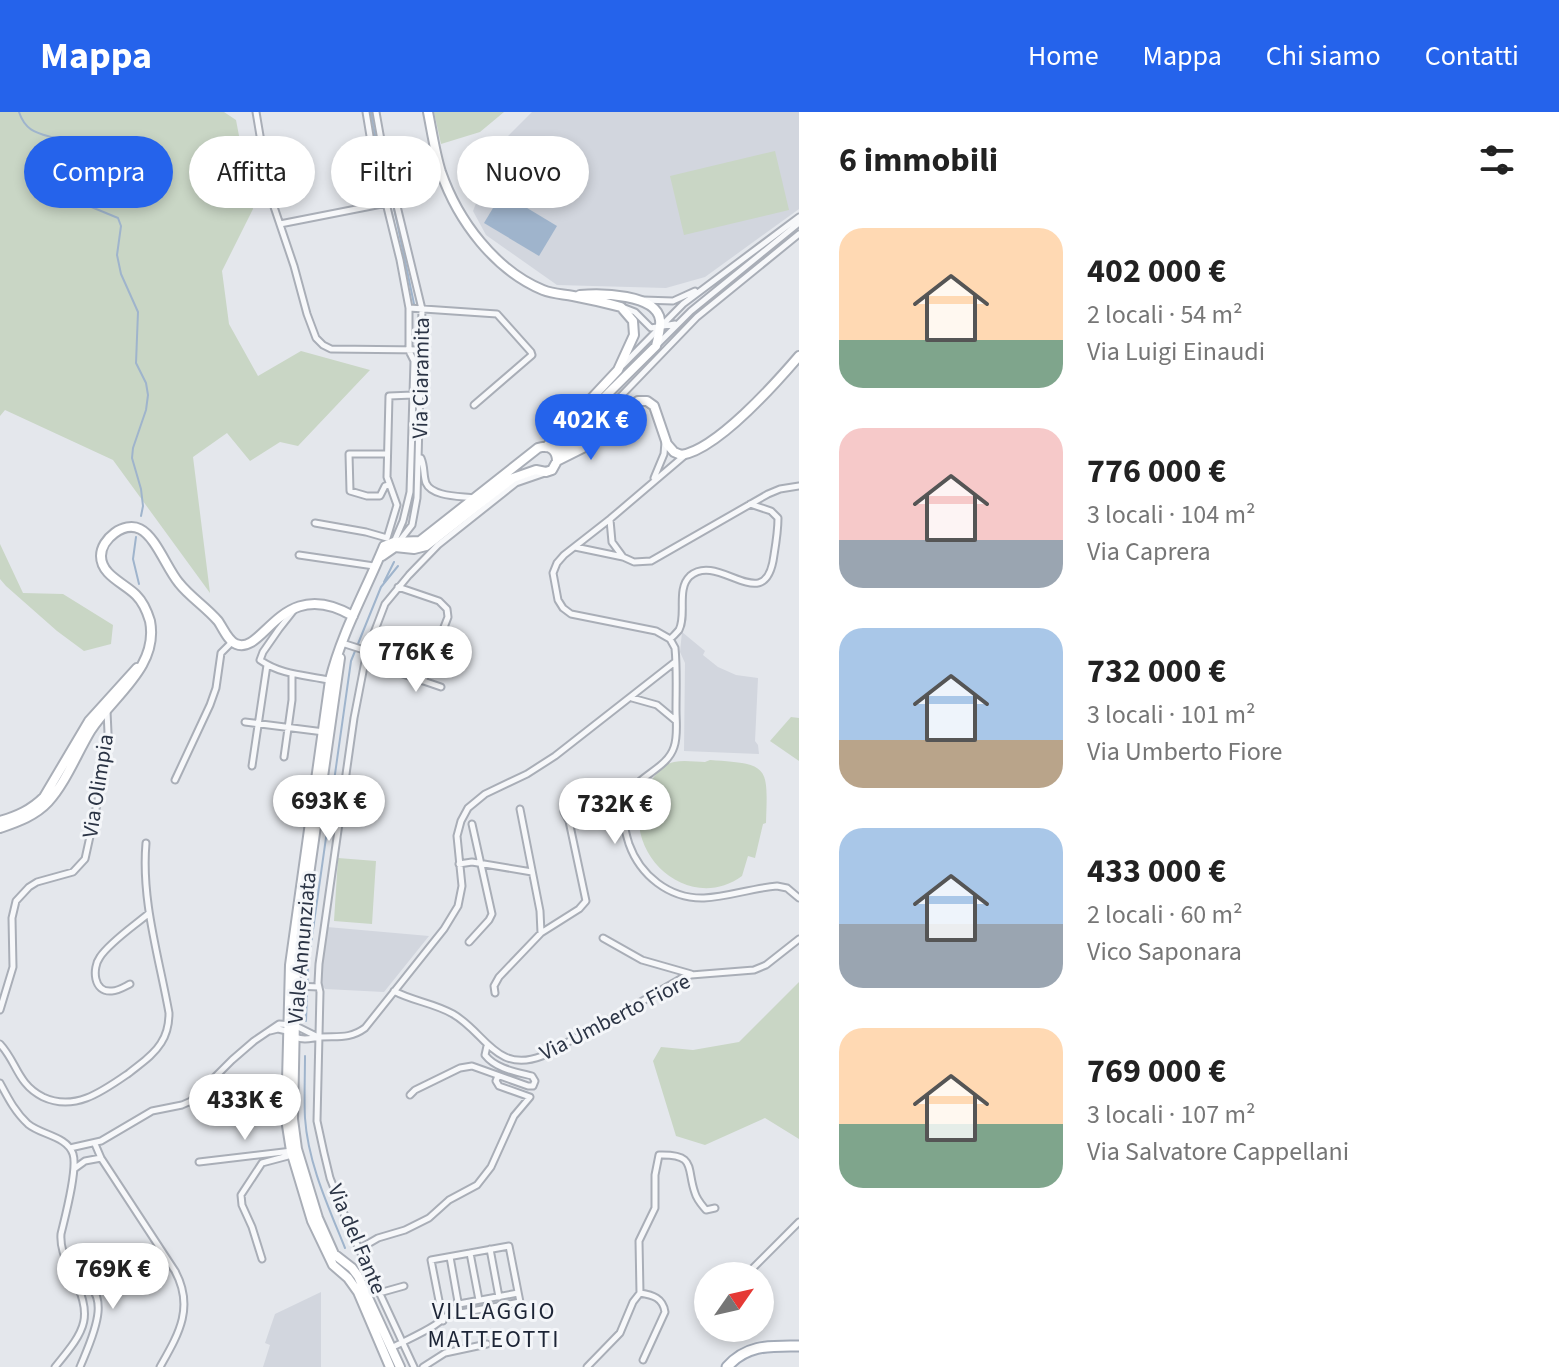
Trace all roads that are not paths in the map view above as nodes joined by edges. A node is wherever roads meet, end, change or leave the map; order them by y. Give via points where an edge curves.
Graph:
1 (256, 112) edge
2 (366, 112) edge
3 (376, 112) edge
4 (428, 112) edge
5 (371, 136) edge
6 (381, 136) edge
7 (366, 208) edge
8 (388, 208) edge
9 (399, 208) edge
10 (799, 220) edge
11 (280, 224) junction
12 (799, 234) edge
13 (703, 288) junction
14 (570, 295) junction
15 (640, 300) junction
16 (621, 307) junction
17 (409, 308) junction
18 (422, 309) junction
19 (679, 323) junction
20 (660, 328) junction
21 (656, 346) junction
22 (423, 350) junction
23 (409, 351) junction
24 (799, 356) edge
25 (618, 370) junction
26 (413, 395) junction
27 (420, 395) junction
28 (474, 405) dead end
29 (600, 431) junction
30 (581, 433) junction
31 (665, 437) junction
32 (578, 443) junction
33 (535, 450) junction
34 (556, 453) junction
35 (387, 454) junction
36 (419, 455) junction
37 (684, 455) junction
38 (541, 471) junction
39 (653, 480) junction
40 (389, 485) junction
41 (799, 486) edge
42 (475, 498) junction
43 (750, 504) junction
44 (610, 519) junction
45 (315, 523) dead end
46 (410, 529) junction
47 (434, 540) junction
48 (420, 541) junction
49 (392, 543) junction
50 (574, 547) junction
51 (299, 555) dead end
52 (623, 557) junction
53 (424, 559) junction
54 (377, 563) junction
55 (398, 587) junction
56 (295, 607) junction
57 (353, 616) junction
58 (670, 639) junction
59 (232, 641) junction
60 (343, 646) junction
61 (365, 650) junction
62 (676, 662) junction
63 (267, 665) junction
64 (400, 673) dead end
65 (292, 675) junction
66 (330, 680) junction
67 (423, 681) junction
68 (441, 687) dead end
69 (631, 697) junction
70 (106, 706) junction
71 (676, 721) junction
72 (245, 722) dead end
73 (258, 723) junction
74 (289, 728) junction
75 (325, 732) junction
76 (284, 757) dead end
77 (252, 766) dead end
78 (65, 769) junction
79 (175, 780) dead end
80 (520, 809) dead end
81 (564, 812) dead end
82 (0, 821) edge
83 (472, 824) dead end
84 (0, 828) edge
85 (146, 843) dead end
86 (459, 864) junction
87 (482, 864) junction
88 (532, 872) junction
89 (799, 898) edge
90 (149, 913) junction
91 (541, 933) junction
92 (603, 938) dead end
93 (799, 939) edge
94 (469, 942) dead end
95 (293, 966) junction
96 (691, 975) junction
97 (130, 984) dead end
98 (298, 986) junction
99 (317, 987) junction
100 (394, 991) junction
101 (495, 993) dead end
102 (0, 1010) edge
103 (291, 1029) junction
104 (319, 1037) junction
105 (0, 1044) edge
106 (487, 1046) junction
107 (498, 1076) junction
108 (0, 1083) edge
109 (410, 1095) dead end
110 (95, 1144) junction
111 (70, 1148) junction
112 (294, 1152) junction
113 (101, 1158) junction
114 (199, 1162) dead end
115 (74, 1169) junction
116 (715, 1208) dead end
117 (799, 1222) edge
118 (359, 1249) junction
119 (490, 1249) junction
120 (470, 1253) junction
121 (450, 1257) junction
122 (262, 1259) dead end
123 (759, 1262) edge
124 (348, 1264) junction
125 (344, 1274) junction
126 (74, 1278) junction
127 (404, 1286) dead end
128 (379, 1293) junction
129 (518, 1293) junction
130 (640, 1293) junction
131 (499, 1297) junction
132 (479, 1300) junction
133 (459, 1304) junction
134 (460, 1313) junction
135 (450, 1315) junction
136 (443, 1321) junction
137 (402, 1342) junction
138 (487, 1344) dead end
139 (799, 1346) edge
140 (391, 1348) junction
141 (643, 1360) dead end
142 (55, 1367) edge
143 (80, 1367) edge
144 (160, 1367) edge
145 (390, 1367) edge
146 (400, 1367) edge
147 (414, 1367) edge
148 (423, 1367) edge
149 (587, 1367) edge
150 (727, 1367) edge

1 - 11 street via 265,176
2 - 5 street, Via Ciaramita
3 - 6 street, Via Ciaramita
4 - 14 main road via 441,172 466,223 512,271 535,286
7 - 11 street
8 - 17 street, Via Ciaramita
9 - 18 street, Via Ciaramita
10 - 13 street
10 - 19 street
11 - 23 street via 318,342 339,350
12 - 30 street via 697,317
13 - 15 street via 673,301
13 - 20 street
14 - 15 main road
14 - 16 main road
15 - 20 main road via 657,311
16 - 20 street via 651,328
16 - 25 main road via 635,330
17 - 18 street
17 - 23 street, Via Ciaramita
18 - 22 street, Via Ciaramita
18 - 28 street via 499,314 531,352
19 - 20 street
19 - 21 street
20 - 21 main road
20 - 25 street
21 - 34 main road via 560,441
22 - 23 street
22 - 27 street, Via Ciaramita
23 - 26 street, Via Ciaramita via 414,361
24 - 37 main road via 722,435
25 - 34 main road
26 - 27 street
26 - 35 street via 389,396
26 - 49 street, Via Ciaramita via 410,492
27 - 36 street, Via Ciaramita
29 - 31 main road via 644,400 654,406
29 - 32 main road
29 - 34 main road via 585,447
30 - 32 street
30 - 34 street
31 - 37 main road via 672,450
31 - 39 street
32 - 34 main road
33 - 34 main road
33 - 38 main road via 532,462
33 - 42 main road
34 - 38 main road via 552,470
35 - 40 street
35 - 40 street via 349,454 350,491 380,496
36 - 42 street via 432,491
36 - 46 street, Via Ciaramita
37 - 39 street
38 - 47 main road via 513,478
38 - 53 street, Via del Fante via 516,483
39 - 44 street
40 - 49 street via 397,505
41 - 43 street
42 - 48 main road
43 - 52 street via 651,561
43 - 58 street via 778,518 771,572 755,583 715,571 694,574 687,580 678,630
44 - 50 street
44 - 52 street via 612,542
45 - 49 street via 366,532
46 - 48 street
46 - 49 street
47 - 49 main road via 422,548
47 - 53 street
48 - 49 main road
49 - 54 main road
50 - 52 street
50 - 58 street via 553,573 566,612 656,631
51 - 54 street
53 - 55 street, Via del Fante
54 - 57 main road, Viale Annunziata
55 - 61 street, Via del Fante
55 - 67 street via 439,601 448,611
56 - 57 main road via 325,604
56 - 59 main road via 254,641
56 - 63 street via 263,652 260,660
57 - 60 main road, Viale Annunziata
58 - 62 street
59 - 70 main road via 179,584 147,534 136,527 115,533 101,557 107,571 139,598 151,627 136,677
59 - 79 street via 221,653 210,705
60 - 61 street
60 - 66 main road, Viale Annunziata
60 - 75 main road, Viale Annunziata
61 - 99 street, Via del Fante
62 - 69 street
62 - 71 street
63 - 65 street
63 - 73 street
64 - 67 street
65 - 66 street
65 - 74 street
66 - 75 main road, Viale Annunziata
67 - 68 street
69 - 71 street via 657,705
69 - 86 street via 555,756 473,803 458,828
70 - 78 main road
70 - 102 street, Via Olimpia via 105,768 85,859 73,872 37,882 16,901 13,967
71 - 89 street via 670,756 633,787 624,805 626,832 640,866 661,886 689,897 777,886
72 - 73 street
73 - 74 street
73 - 77 street
74 - 75 street
74 - 76 street
75 - 95 main road, Viale Annunziata
78 - 82 main road via 35,805
78 - 84 main road via 44,806
80 - 88 street
81 - 91 street via 586,901
83 - 87 street
85 - 90 street
86 - 87 street
86 - 100 street via 458,906
87 - 88 street
87 - 94 street via 492,914
88 - 91 street
90 - 97 street via 96,964 103,990
90 - 105 street via 169,1022 161,1044 146,1060 90,1098 54,1101 25,1084
91 - 101 street via 499,977
92 - 96 street via 642,960
93 - 96 street, Via Umberto Fiore via 754,970
95 - 98 main road, Viale Annunziata
95 - 103 main road, Viale Annunziata
96 - 106 street, Via Umberto Fiore via 537,1058 512,1059
98 - 99 street
98 - 103 main road, Viale Annunziata
99 - 104 street, Via del Fante
100 - 104 street via 360,1031 348,1037
100 - 106 street, Via Umberto Fiore via 454,1014
103 - 104 street
103 - 104 street via 299,1039
103 - 110 street via 279,1024 191,1101 152,1111
103 - 112 main road, Viale Annunziata via 286,1119
104 - 118 street, Via del Fante via 317,1121 330,1178
106 - 107 street via 488,1060 532,1076 535,1084
107 - 109 street via 466,1066
107 - 118 street via 499,1086 530,1097 514,1116 480,1182 429,1218
108 - 111 street via 25,1121
110 - 111 street
110 - 113 street
111 - 115 street
112 - 114 street
112 - 122 street via 262,1163 241,1195
112 - 124 main road, Viale Annunziata via 334,1254
112 - 125 main road, Viale Annunziata via 312,1221 333,1265
113 - 115 street
113 - 144 street via 181,1283 182,1322
115 - 126 street via 61,1240
116 - 130 street via 706,1210 698,1200 687,1163 659,1155 655,1208 639,1241
117 - 123 street
118 - 128 street, Via del Fante
119 - 120 street
119 - 129 street via 509,1246
119 - 131 street
120 - 121 street
120 - 132 street
121 - 133 street
121 - 136 street via 431,1260
124 - 125 main road
124 - 140 main road, Viale Annunziata
125 - 145 main road, Viale Annunziata via 358,1292
126 - 142 street via 84,1302 84,1324
126 - 143 street via 93,1290 99,1311
127 - 128 street
128 - 137 street, Via del Fante
129 - 131 street
129 - 134 street via 520,1302
130 - 141 street via 656,1297 665,1312
130 - 149 street via 620,1333
131 - 132 street
132 - 133 street
133 - 134 street
133 - 135 street
134 - 135 street
135 - 136 street
136 - 137 street
137 - 140 street
137 - 147 street, Via del Fante
138 - 148 street via 445,1353
139 - 150 main road via 753,1349
140 - 146 main road, Viale Annunziata

